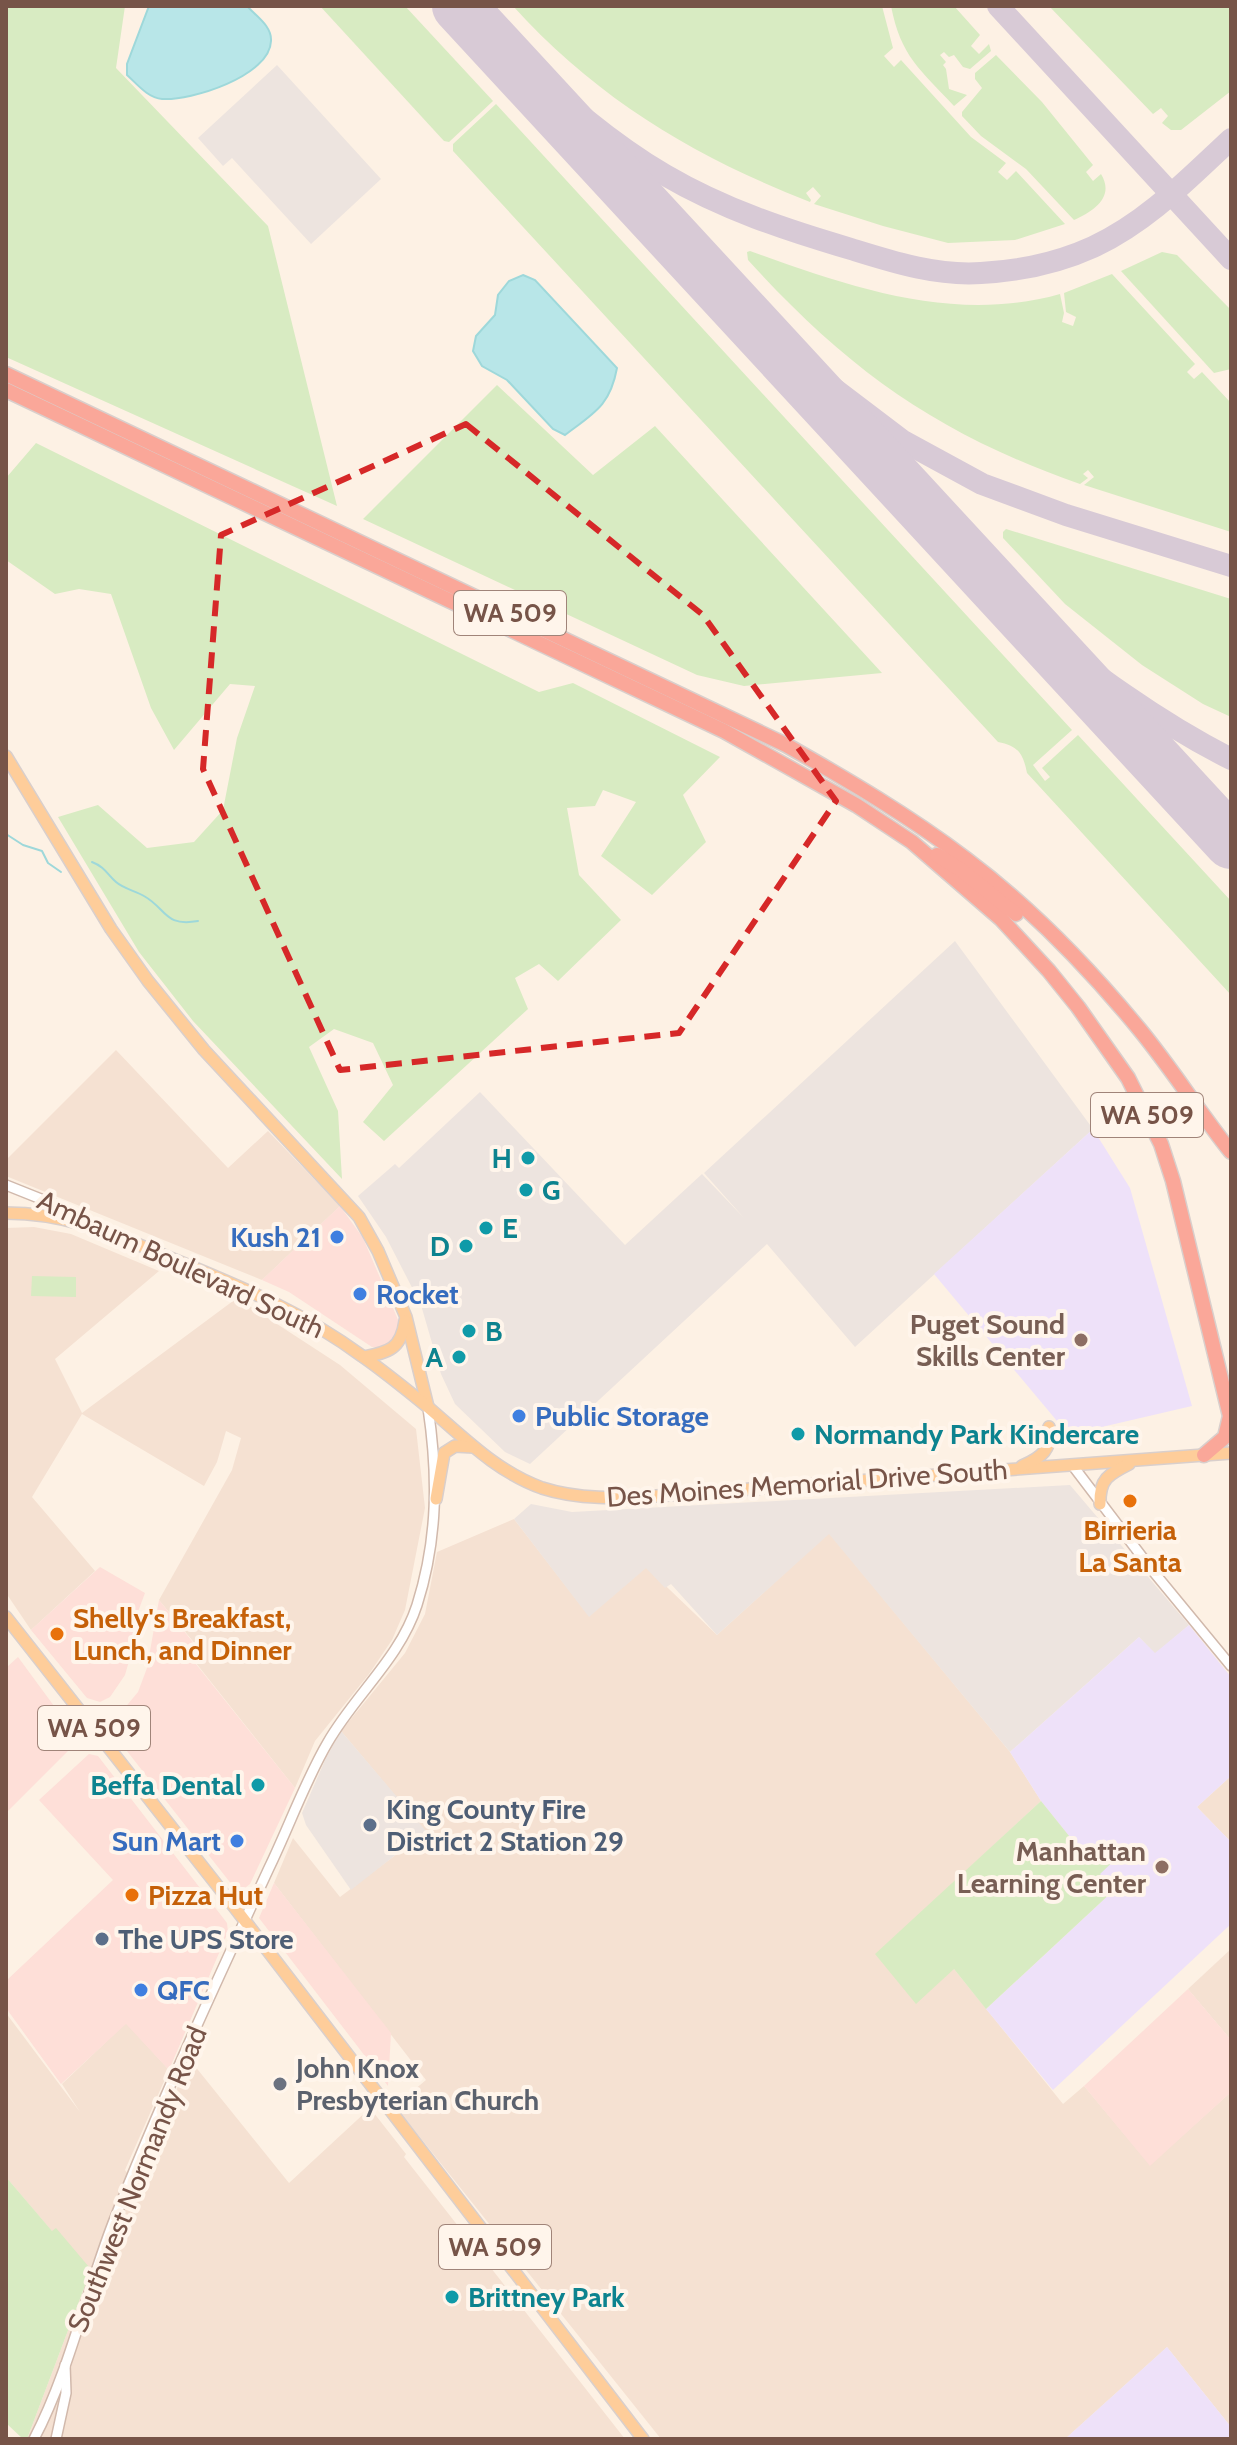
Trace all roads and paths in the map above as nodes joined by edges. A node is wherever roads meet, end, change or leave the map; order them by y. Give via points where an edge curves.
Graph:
1 (6, 374) edge
2 (6, 390) edge
3 (6, 756) edge
4 (912, 842) junction
5 (1231, 1152) edge
6 (1231, 1166) edge
7 (6, 1185) edge
8 (6, 1213) edge
9 (80, 1221) junction
10 (406, 1317) junction
11 (364, 1357) junction
12 (428, 1408) junction
13 (1049, 1427) dead end
14 (473, 1447) junction
15 (1231, 1453) edge
16 (1204, 1455) junction
17 (1137, 1460) junction
18 (1073, 1466) junction
19 (1010, 1471) junction
20 (436, 1499) junction
21 (1100, 1504) junction
22 (6, 1617) edge
23 (1231, 1666) edge
24 (245, 1921) junction
25 (65, 2362) junction
26 (34, 2439) edge
27 (56, 2439) edge
28 (643, 2439) edge

1 - 5 highway, WA 509 via 786,745 845,778 928,831 997,884 1085,968
2 - 4 highway, WA 509 via 724,731
3 - 10 main road via 148,981 204,1050 359,1217
4 - 6 highway via 961,870 1064,958 1120,1019
4 - 16 highway, WA 509 via 1001,919 1049,971 1128,1078 1145,1110 1173,1181 1229,1409 1228,1432
7 - 9 street, Ambaum Boulevard South
8 - 9 main road
9 - 11 main road, Ambaum Boulevard South via 260,1295
10 - 11 main road via 396,1346
10 - 12 main road
11 - 12 main road, Ambaum Boulevard South
12 - 14 main road, Des Moines Memorial Drive South
12 - 20 street, Southwest Normandy Road
13 - 19 main road via 1050,1443 1041,1456
14 - 19 main road, Des Moines Memorial Drive South via 544,1488 602,1498
14 - 20 main road via 455,1446 444,1453
15 - 16 main road, Des Moines Memorial Drive South
16 - 17 main road, Des Moines Memorial Drive South
17 - 18 main road, Des Moines Memorial Drive South
17 - 21 main road via 1105,1477
18 - 19 main road, Des Moines Memorial Drive South
18 - 21 street
20 - 24 street, Southwest Normandy Road via 410,1624 327,1742
21 - 23 street
22 - 24 main road, WA 509
24 - 25 street, Southwest Normandy Road via 113,2225
24 - 28 main road, WA 509
25 - 26 street, Southwest Normandy Road
25 - 27 street via 66,2393

